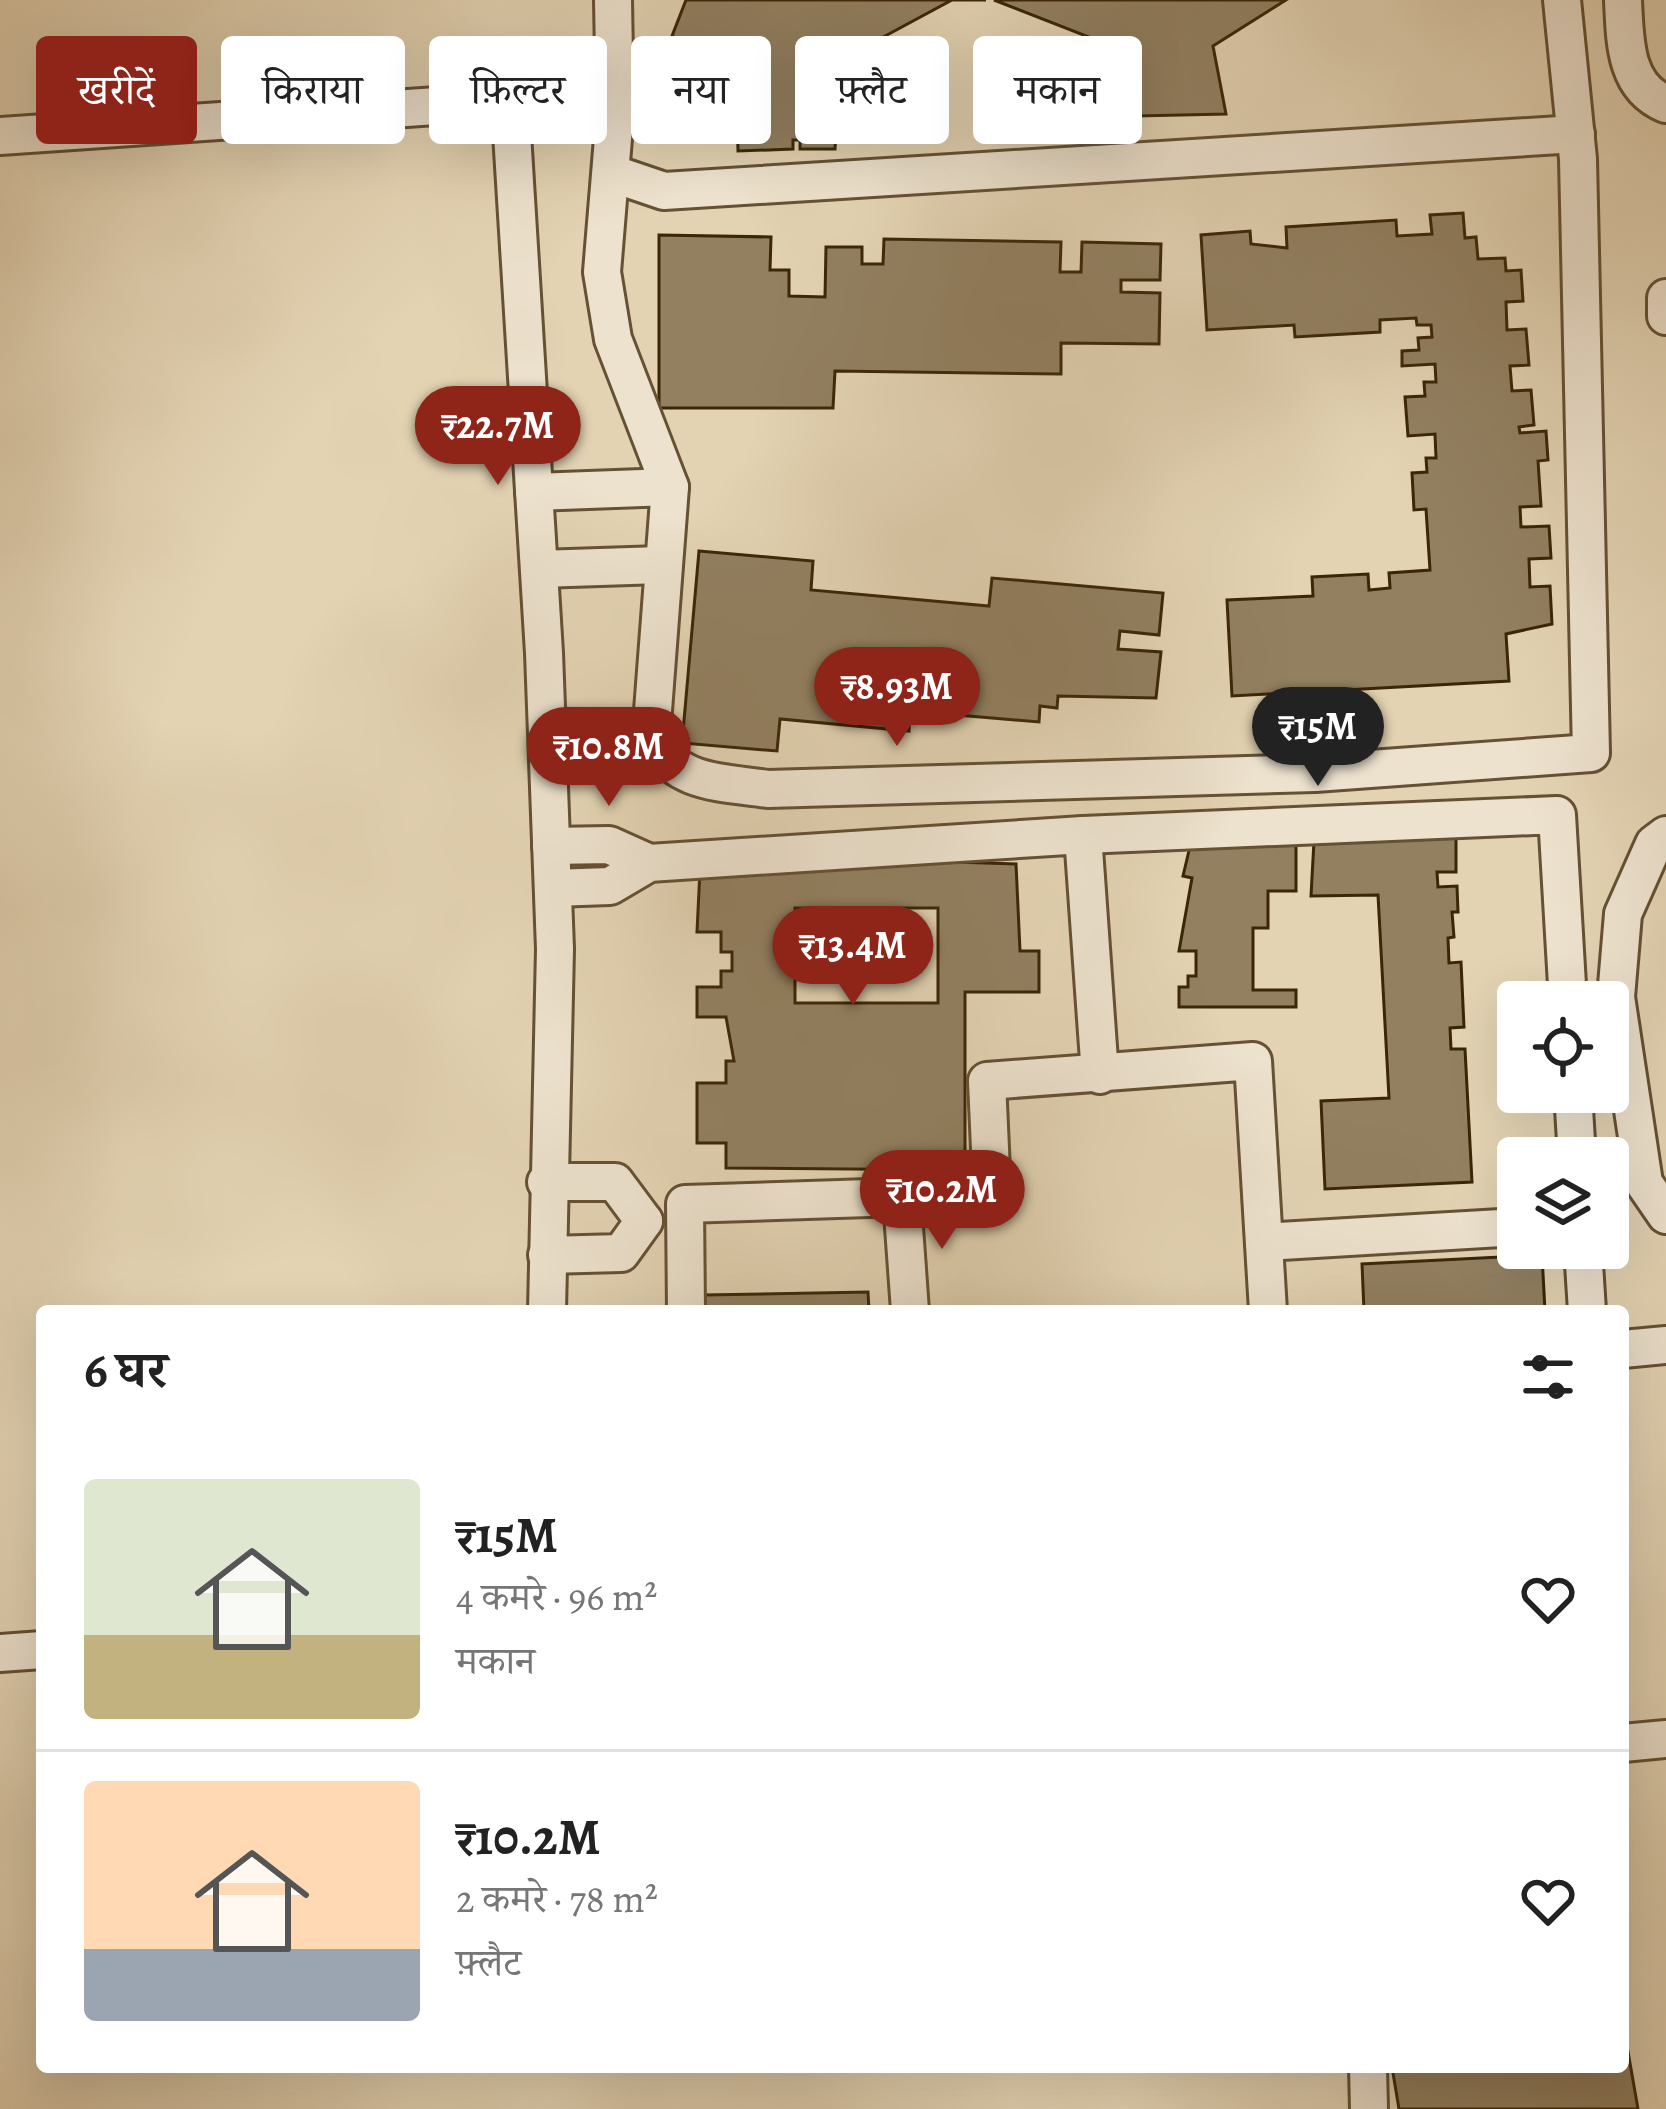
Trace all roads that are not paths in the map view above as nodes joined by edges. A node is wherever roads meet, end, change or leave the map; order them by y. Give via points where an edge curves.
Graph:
1 (613, 0) edge
2 (1562, 0) edge
3 (1623, 0) edge
4 (1666, 104) edge
5 (1576, 134) junction
6 (0, 136) edge
7 (611, 172) junction
8 (1666, 298) edge
9 (1666, 316) edge
10 (670, 488) junction
11 (534, 492) junction
12 (661, 565) junction
13 (539, 569) junction
14 (1083, 835) junction
15 (1666, 835) edge
16 (551, 846) junction
17 (649, 863) junction
18 (553, 888) junction
19 (1567, 981) edge
20 (1100, 1075) junction
21 (546, 1182) junction
22 (902, 1199) junction
23 (1666, 1215) edge
24 (644, 1221) junction
25 (685, 1221) junction
26 (1497, 1228) edge
27 (1264, 1242) junction
28 (547, 1255) junction
29 (1584, 1269) edge
30 (547, 1305) edge
31 (686, 1305) edge
32 (910, 1305) edge
33 (1268, 1305) edge
34 (1587, 1305) edge
35 (1666, 1346) edge
36 (1629, 1349) edge
37 (36, 1650) edge
38 (0, 1653) edge
39 (1666, 1739) edge
40 (1629, 1742) edge
41 (1368, 2073) edge
42 (1370, 2109) edge

1 - 7 street
2 - 5 street
3 - 4 street via 1628,65 1651,98
5 - 7 street via 664,191
5 - 12 street via 1592,753 1315,773 768,789 706,780 662,761 651,737
6 - 11 street via 510,101
7 - 10 street via 602,272 613,339
8 - 9 street
10 - 11 street
10 - 12 street
11 - 13 street
12 - 13 street
13 - 16 street
14 - 17 street
14 - 19 street via 1557,815
14 - 20 street
15 - 23 street via 1654,844 1623,914 1616,997 1643,1184
16 - 17 street via 609,845
16 - 18 street
17 - 18 street via 610,886
18 - 21 street
20 - 22 street via 987,1081 992,1194
20 - 27 street via 1253,1061
21 - 24 street via 615,1182
21 - 28 street
22 - 25 street via 685,1204
22 - 32 street
24 - 25 street
24 - 28 street via 621,1253
25 - 31 street
26 - 27 street
27 - 33 street
28 - 30 street
29 - 34 street
35 - 36 street
37 - 38 street
39 - 40 street
41 - 42 street

